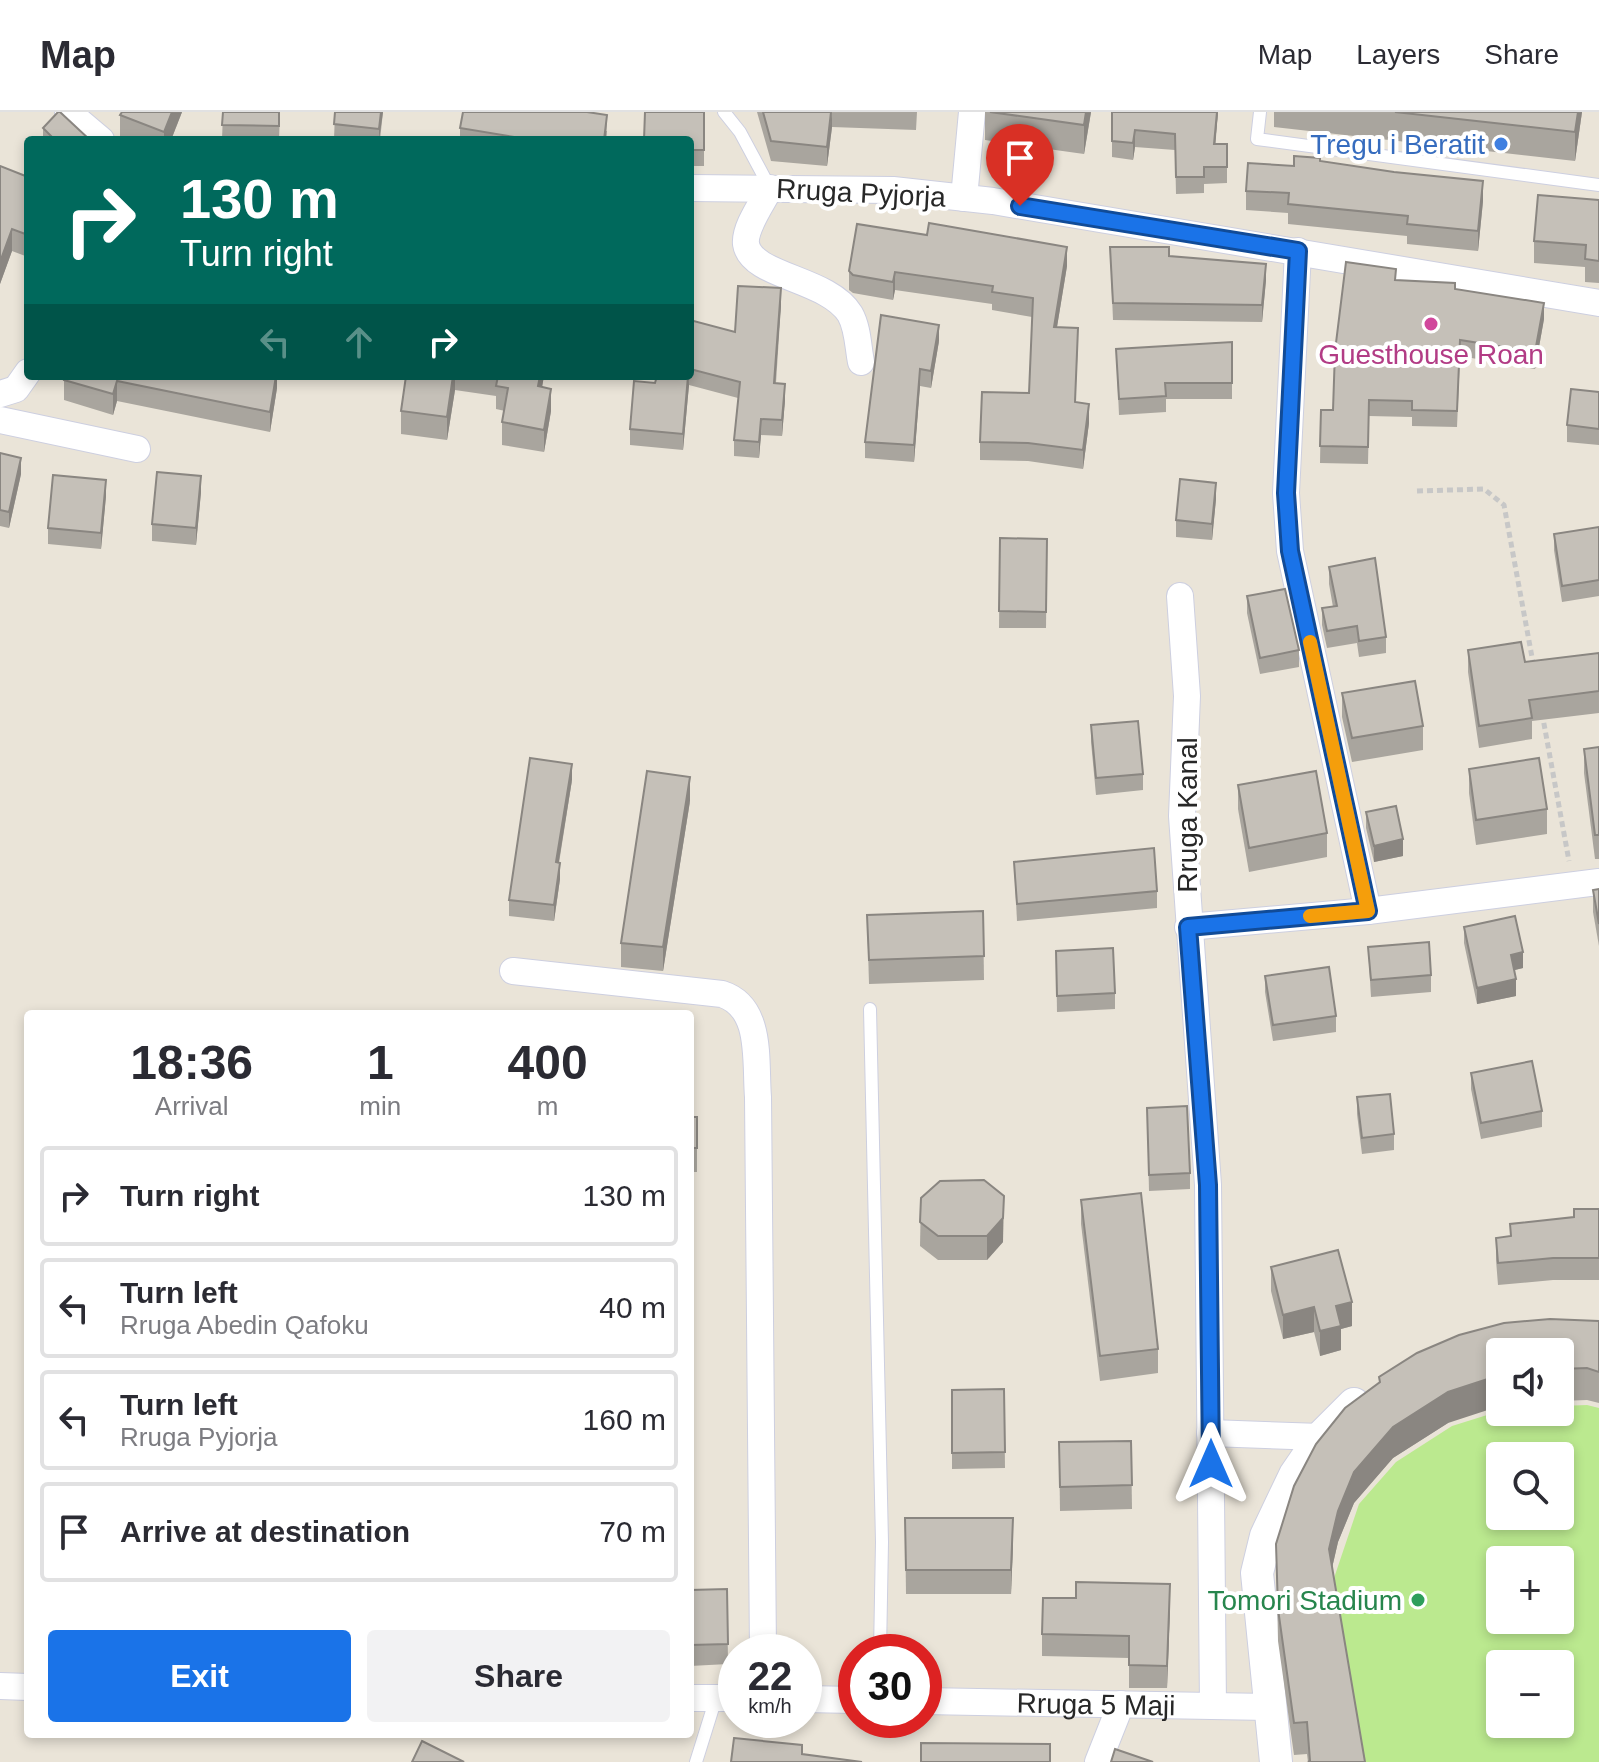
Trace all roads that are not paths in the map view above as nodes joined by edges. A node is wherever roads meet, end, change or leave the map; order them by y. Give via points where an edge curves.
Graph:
1 (68, 112) edge
2 (724, 112) edge
3 (972, 112) edge
4 (1260, 112) edge
5 (98, 128) edge
6 (1599, 185) edge
7 (694, 188) edge
8 (770, 188) junction
9 (964, 198) junction
10 (1298, 251) junction
11 (1599, 303) edge
12 (861, 362) dead end
13 (24, 378) edge
14 (0, 394) edge
15 (0, 420) edge
16 (137, 449) dead end
17 (1180, 596) dead end
18 (1586, 884) edge
19 (1368, 911) junction
20 (1188, 927) junction
21 (513, 971) dead end
22 (870, 1009) dead end
23 (1373, 1389) edge
24 (1210, 1433) junction
25 (1321, 1437) junction
26 (763, 1634) edge
27 (880, 1634) edge
28 (0, 1686) edge
29 (24, 1687) edge
30 (714, 1698) edge
31 (942, 1701) edge
32 (1121, 1704) junction
33 (1213, 1706) junction
34 (1268, 1707) junction
35 (696, 1762) edge
36 (1098, 1762) edge
37 (1276, 1762) edge

1 - 5 street
2 - 8 lane
3 - 9 street
4 - 6 lane via 1257,139
7 - 8 street, Rruga Pyjorja
8 - 9 street, Rruga Pyjorja via 893,190
8 - 12 street via 746,247 761,266 822,289 842,304 856,330
9 - 10 street, Rruga Pyjorja
10 - 11 street, Rruga Pyjorja
10 - 19 street via 1286,493 1290,551
13 - 14 street via 16,389
15 - 16 street
17 - 20 street, Rruga Kanal via 1187,696 1182,816
18 - 19 street
19 - 20 street
20 - 24 street, Rruga Kanal via 1208,1185
21 - 26 street via 722,994 744,1005 751,1020 758,1097
22 - 27 lane
23 - 25 street
24 - 25 street
24 - 33 street, Rruga Kanal
25 - 34 street via 1282,1497 1257,1573
28 - 29 street
30 - 35 lane
31 - 32 street, Rruga 5 Maji
32 - 33 street, Rruga 5 Maji
32 - 36 street
33 - 34 street, Rruga 5 Maji
34 - 37 street

